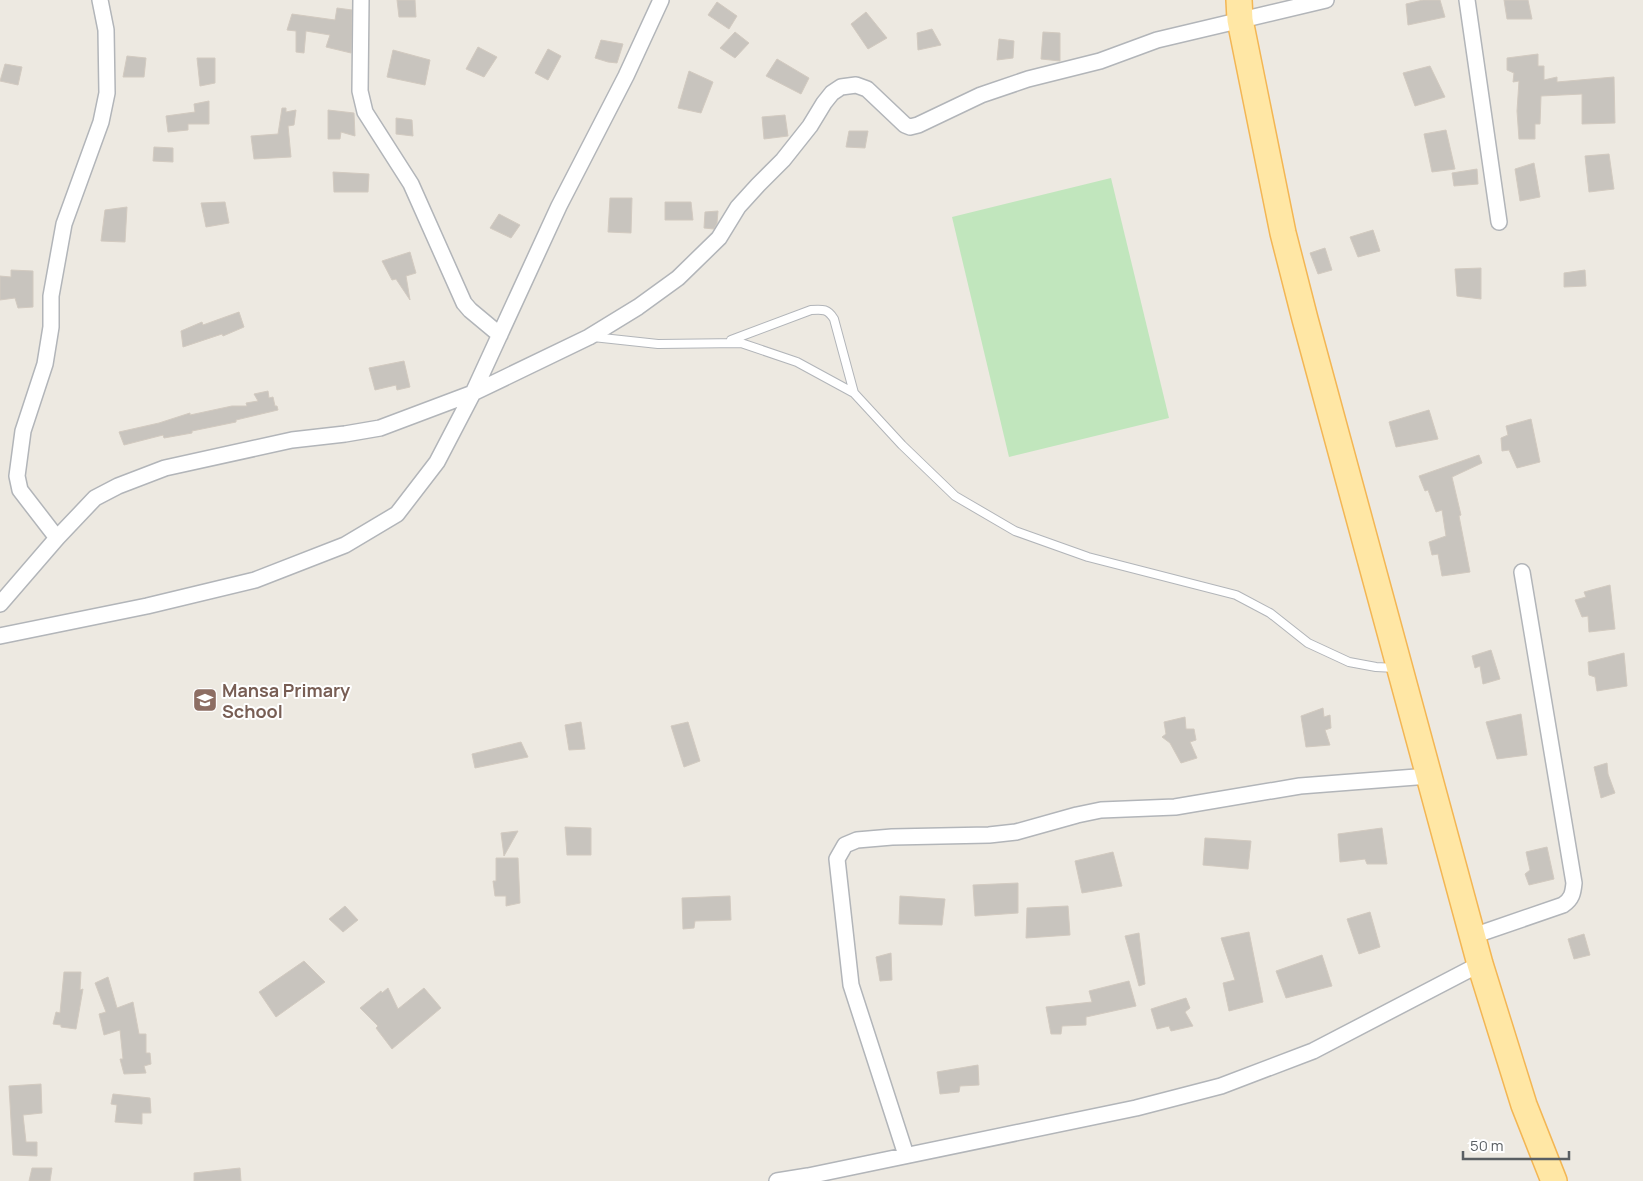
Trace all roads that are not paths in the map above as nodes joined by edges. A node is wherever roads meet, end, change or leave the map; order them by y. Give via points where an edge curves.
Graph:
1 (100, 0) edge
2 (361, 0) edge
3 (661, 0) edge
4 (1326, 0) edge
5 (1467, 0) edge
6 (1240, 10) edge
7 (1498, 222) dead end
8 (500, 334) junction
9 (589, 337) junction
10 (726, 342) junction
11 (473, 392) junction
12 (854, 394) junction
13 (57, 538) junction
14 (1522, 572) dead end
15 (0, 604) edge
16 (0, 636) edge
17 (1400, 668) junction
18 (1429, 776) junction
19 (1473, 936) junction
20 (1480, 964) junction
21 (906, 1155) junction
22 (777, 1181) edge
23 (1554, 1181) edge

1 - 13 street via 106,30 107,93 101,122 64,224 45,364 23,431 17,476 20,490
2 - 8 street via 360,91 365,112 411,184 464,303
3 - 8 street
4 - 6 street
5 - 7 street
6 - 9 street via 1100,61 981,95 910,127 867,89 856,85 840,87 832,93 783,160 738,207 718,238 696,262 638,307
6 - 17 main road via 1283,233
8 - 11 street
9 - 10 lane via 658,344
9 - 11 street
10 - 12 lane via 741,342 797,362
10 - 12 lane via 811,310 830,312
11 - 13 street via 380,428 292,440 165,468 95,498
11 - 16 street via 437,462 397,514 345,546 255,580
12 - 17 lane via 955,496 1014,531 1088,557 1236,595 1270,613 1308,643 1349,662
13 - 15 street
14 - 19 street via 1574,883 1572,896 1563,905
17 - 18 main road
18 - 19 main road
18 - 21 street via 1300,786 1175,807 1101,810 1016,832 883,838 858,840 845,845 837,859 850,985
19 - 20 main road
20 - 21 street via 1313,1051 1221,1086 1136,1108
20 - 23 main road via 1524,1104
21 - 22 street

